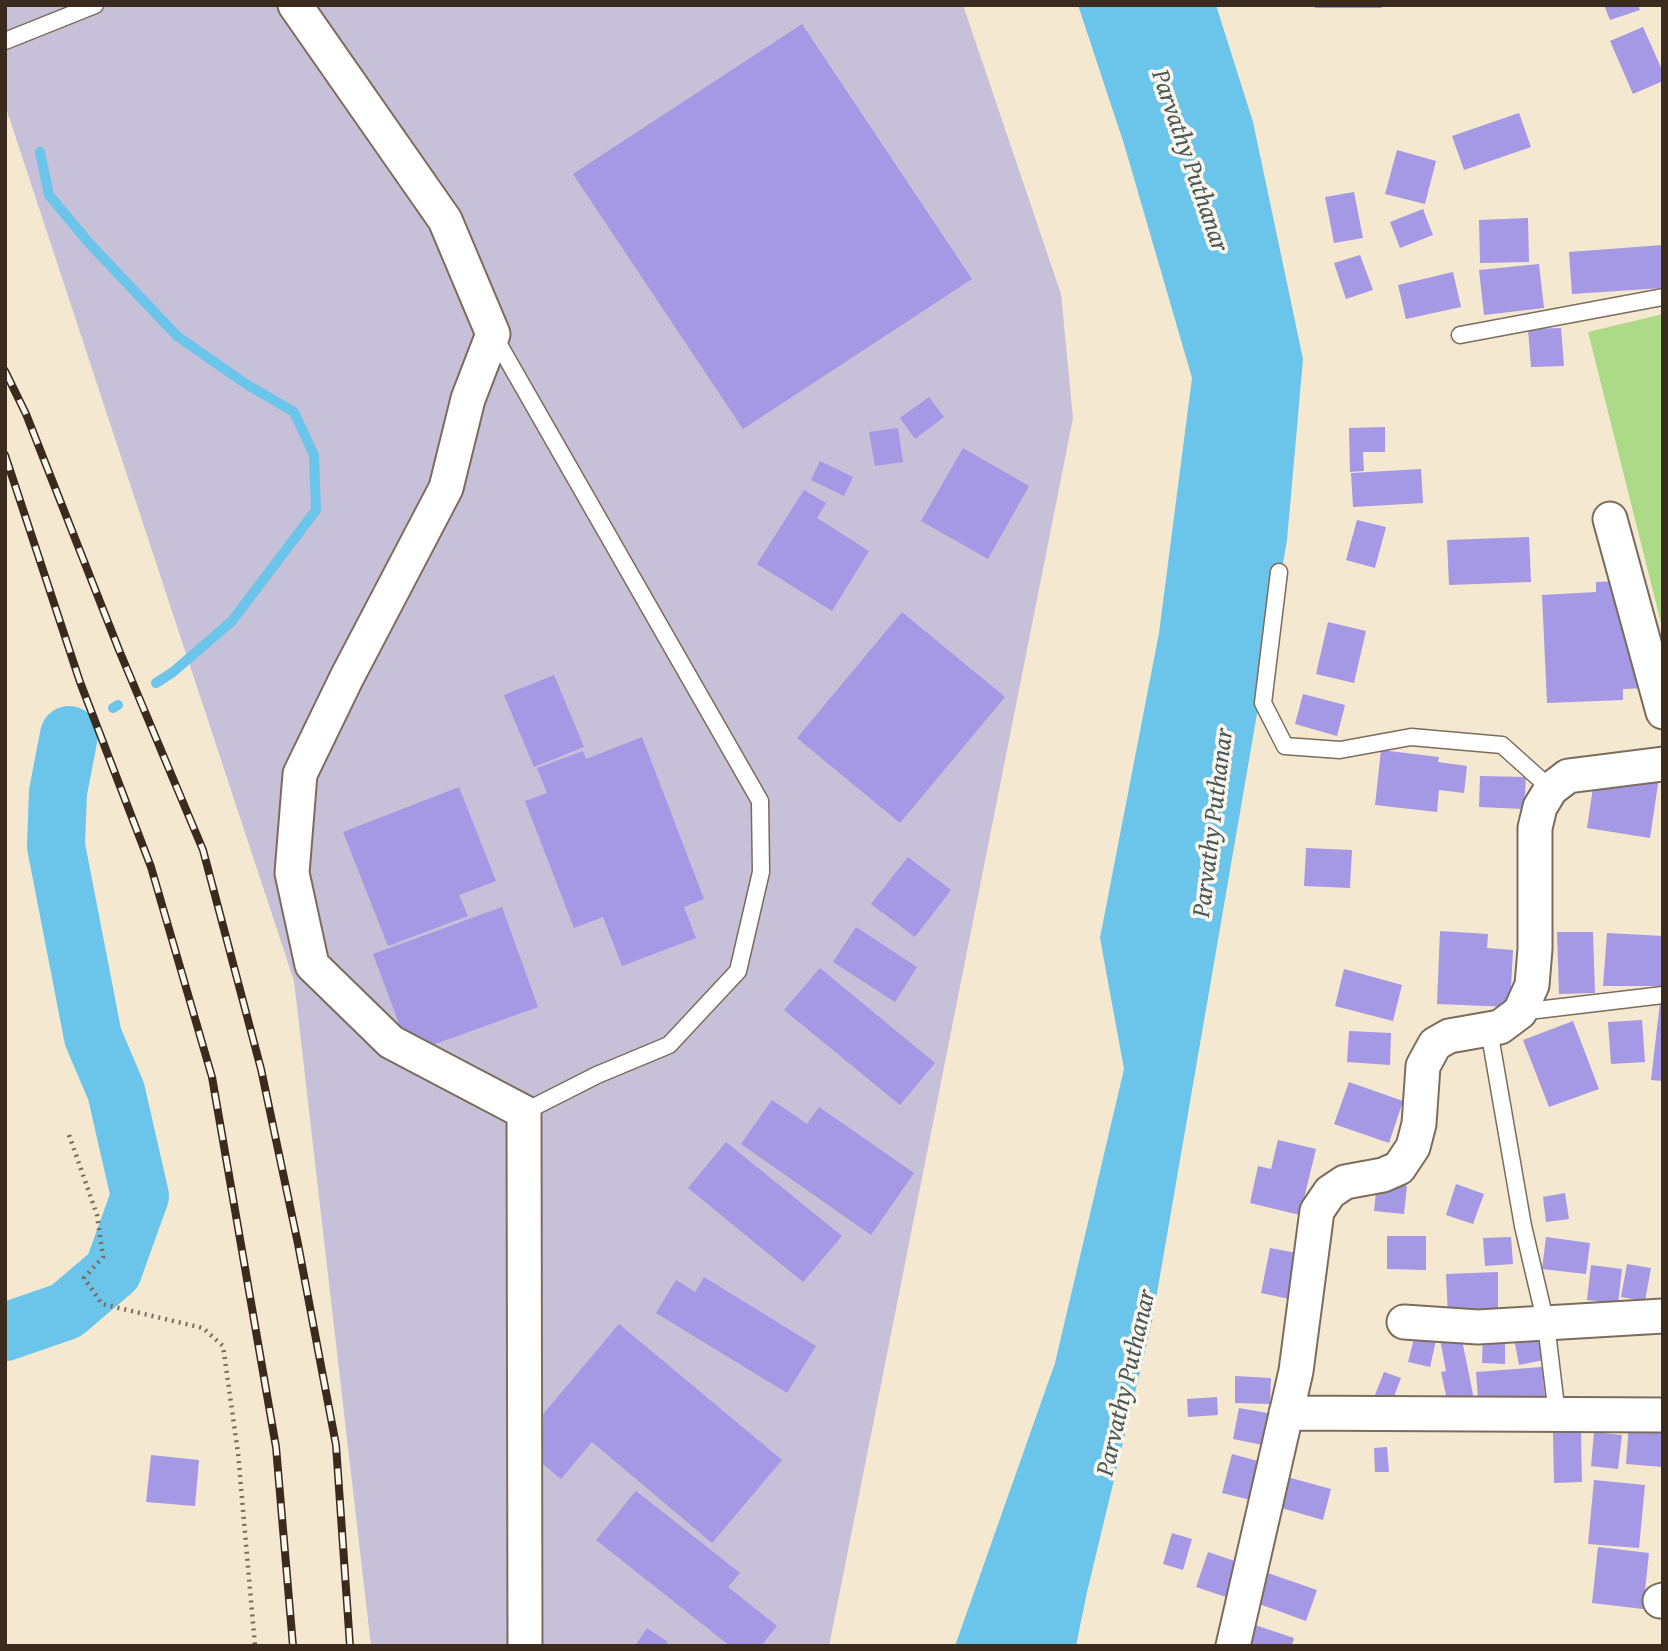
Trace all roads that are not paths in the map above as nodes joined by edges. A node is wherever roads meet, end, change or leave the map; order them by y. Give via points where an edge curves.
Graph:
1 (95, 5) edge
2 (295, 5) edge
3 (5, 41) edge
4 (1663, 297) edge
5 (493, 334) junction
6 (1460, 335) dead end
7 (1610, 519) dead end
8 (1279, 572) dead end
9 (1663, 712) edge
10 (1663, 764) edge
11 (1550, 789) junction
12 (1663, 995) edge
13 (1520, 1012) junction
14 (1489, 1030) junction
15 (524, 1112) junction
16 (1663, 1317) edge
17 (1404, 1322) dead end
18 (1546, 1324) junction
19 (1286, 1413) junction
20 (1557, 1415) junction
21 (1663, 1415) edge
22 (525, 1646) edge
23 (1233, 1646) edge

1 - 3 lane
2 - 5 street via 445,220
4 - 6 lane
5 - 15 street via 468,399 446,488 300,774 292,873 312,965 391,1042
5 - 15 lane via 761,801 761,873 738,971 670,1045
7 - 9 street
8 - 11 lane via 1263,703 1285,746 1340,750 1411,737 1502,745
10 - 11 street via 1568,776
11 - 13 street via 1535,828 1535,949 1532,985
12 - 13 lane
13 - 14 street
14 - 18 lane via 1523,1226
14 - 19 street via 1449,1036 1435,1044 1423,1066 1413,1147 1399,1168 1345,1182 1330,1192 1317,1211 1296,1371
15 - 22 street
16 - 18 street
17 - 18 street via 1478,1327
18 - 20 lane
19 - 20 street
19 - 23 street
20 - 21 street

